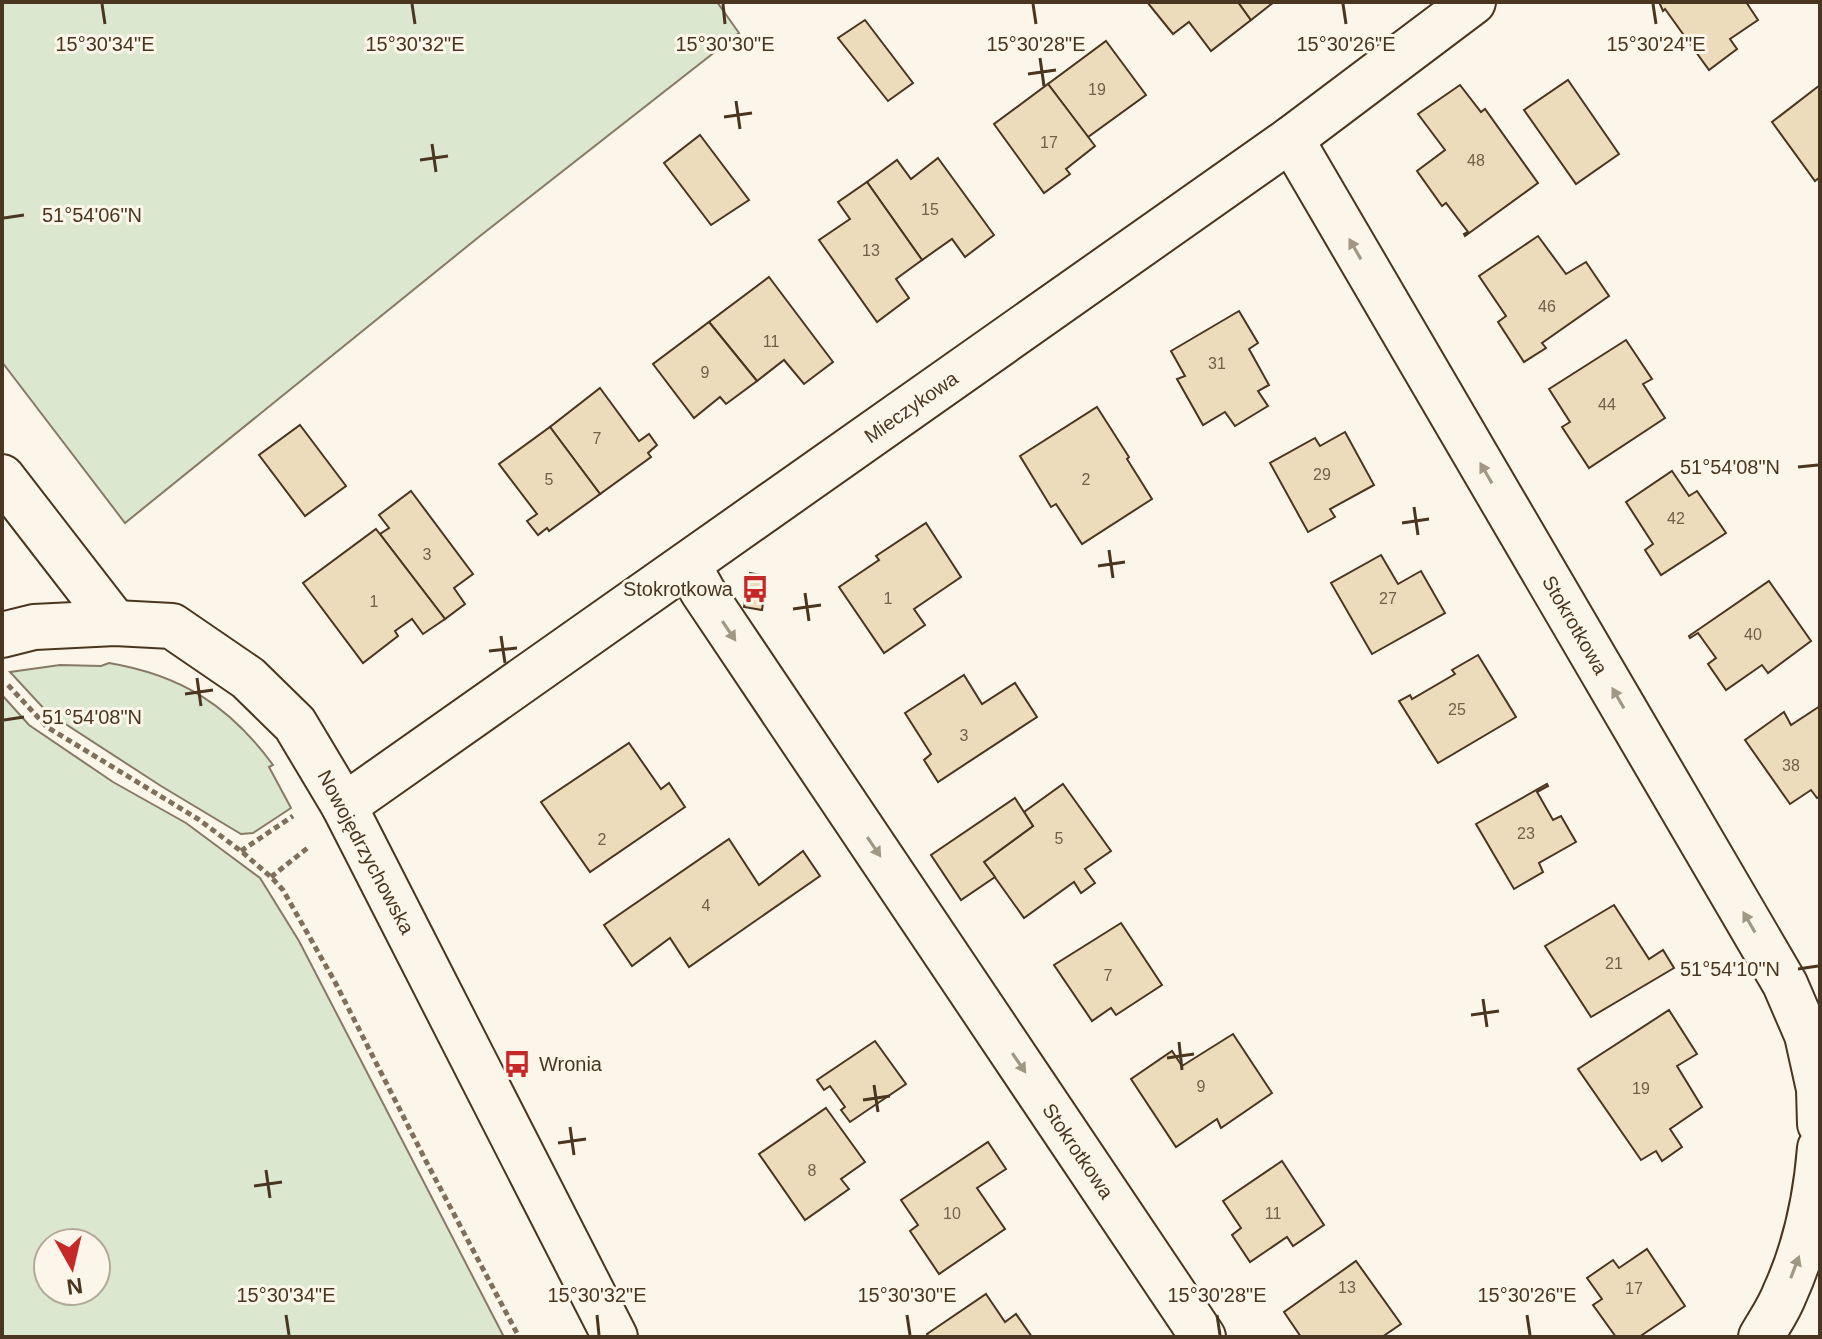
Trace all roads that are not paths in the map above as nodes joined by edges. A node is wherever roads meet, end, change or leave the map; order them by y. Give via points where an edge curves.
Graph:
1 (1473, 2) edge
2 (1291, 139) junction
3 (2, 477) edge
4 (688, 565) junction
5 (115, 623) junction
6 (2, 635) edge
7 (344, 806) junction
8 (1820, 1124) edge
9 (1820, 1148) edge
10 (615, 1337) edge
11 (1203, 1337) edge
12 (1761, 1337) edge

1 - 2 street, Mieczykowa
2 - 4 street, Mieczykowa
8 -> 2 street, Stokrotkowa via 1819,1089 1807,1035 1785,984
3 - 5 street
4 - 7 street, Mieczykowa
4 -> 11 street, Stokrotkowa
5 - 6 street, Nowojędrzychowska via 34,627
5 - 7 street, Nowojędrzychowska via 172,626 248,678 295,724
7 - 10 street, Nowojędrzychowska
12 -> 9 street via 1804,1244

